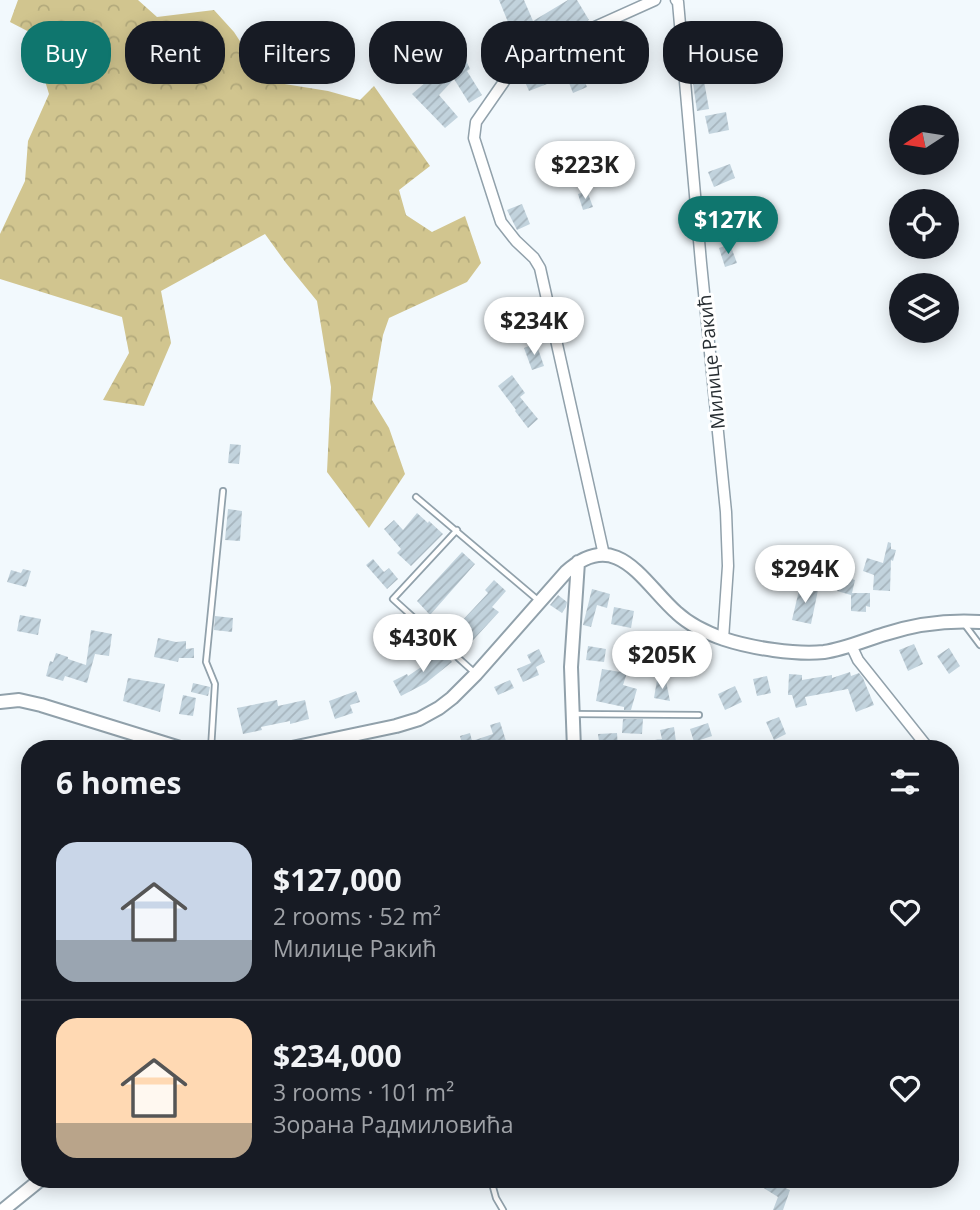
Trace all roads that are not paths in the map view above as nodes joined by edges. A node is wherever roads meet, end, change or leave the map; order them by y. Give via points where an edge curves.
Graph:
1 (655, 0) edge
2 (677, 1) edge
3 (223, 491) dead end
4 (416, 497) dead end
5 (457, 530) junction
6 (604, 555) junction
7 (578, 562) junction
8 (540, 601) junction
9 (962, 621) junction
10 (980, 622) edge
11 (723, 639) junction
12 (851, 645) junction
13 (980, 645) edge
14 (476, 674) junction
15 (0, 702) edge
16 (572, 714) junction
17 (699, 715) dead end
18 (154, 740) edge
19 (212, 740) edge
20 (330, 740) edge
21 (573, 740) edge
22 (922, 740) edge
23 (30, 1188) edge
24 (493, 1188) edge
25 (3, 1210) edge
26 (503, 1210) edge

1 - 6 street via 526,58 510,73 474,128 501,222 540,268
2 - 11 street, Милице Ракић via 726,512
3 - 19 lane via 206,662 215,684
4 - 5 lane
5 - 8 lane
5 - 14 lane via 393,600
6 - 7 street
6 - 11 street via 626,561 684,618
7 - 8 street
7 - 16 street via 571,645
8 - 14 street
9 - 10 street
9 - 12 street via 918,625
9 - 13 lane
11 - 12 street via 805,653
12 - 22 street
14 - 20 street via 446,704 419,719
15 - 18 street via 41,705
16 - 17 lane
16 - 21 street
23 - 25 street
24 - 26 lane

